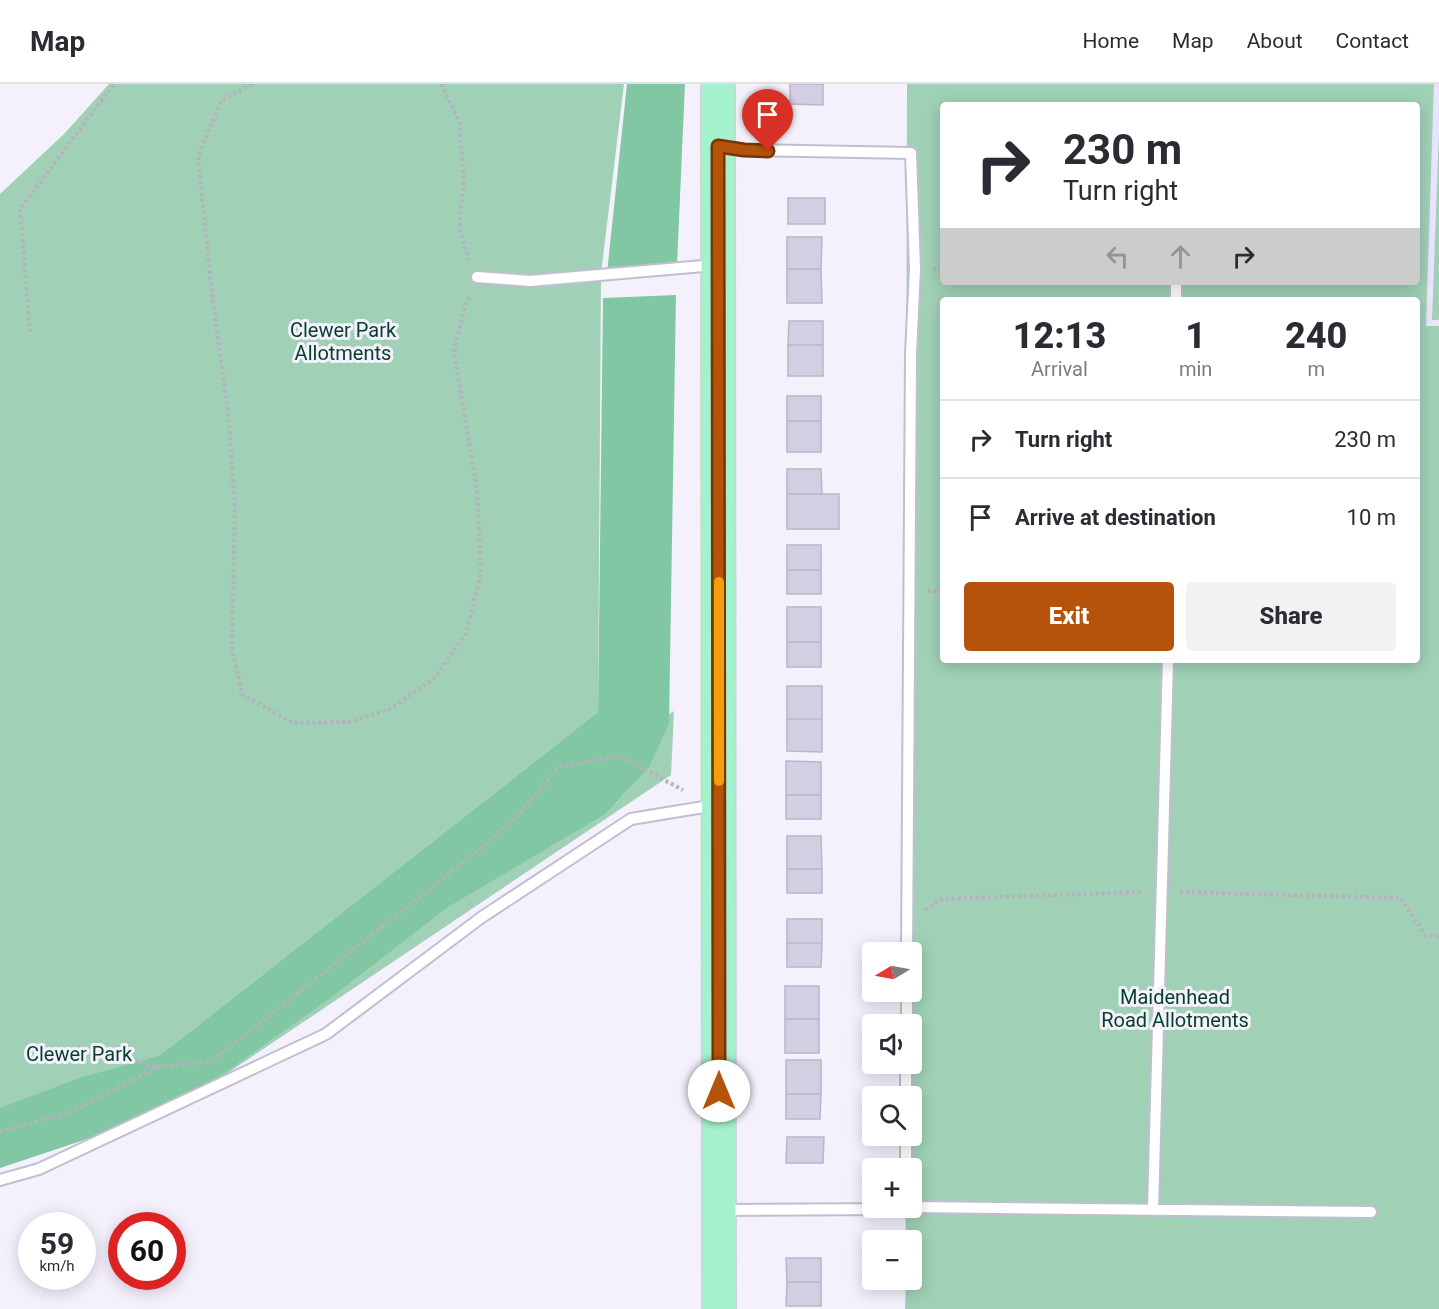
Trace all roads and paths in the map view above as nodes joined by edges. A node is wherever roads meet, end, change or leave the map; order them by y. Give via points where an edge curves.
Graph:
1 (114, 84) edge
2 (252, 84) edge
3 (441, 84) edge
4 (718, 84) edge
5 (718, 146) junction
6 (718, 264) junction
7 (477, 277) junction
8 (30, 332) dead end
9 (1168, 663) edge
10 (683, 790) dead end
11 (720, 805) junction
12 (907, 942) edge
13 (112, 1053) dead end
14 (158, 1067) junction
15 (0, 1132) edge
16 (0, 1180) edge
17 (922, 1207) edge
18 (862, 1209) edge
19 (719, 1210) junction
20 (1153, 1210) junction
21 (1371, 1212) dead end
22 (719, 1309) edge

1 - 8 path via 20,209
2 - 7 path via 221,101 198,157 228,412 235,507 232,647 242,693 293,723 350,722 390,709 433,679 466,634 481,572 477,490 454,351
3 - 7 path via 459,121 464,178 459,228 466,256
4 - 5 main road
5 - 6 main road
5 - 12 lane via 744,150 911,153 915,269
6 - 7 lane via 530,281
6 - 11 main road
9 - 20 lane
10 - 14 path via 619,756 559,767 518,815 475,853 212,1061
11 - 16 lane via 631,819 482,916 326,1034 39,1169
11 - 19 main road
13 - 14 path
14 - 15 path via 74,1111
17 - 20 lane
18 - 19 lane
19 - 22 main road
20 - 21 lane

